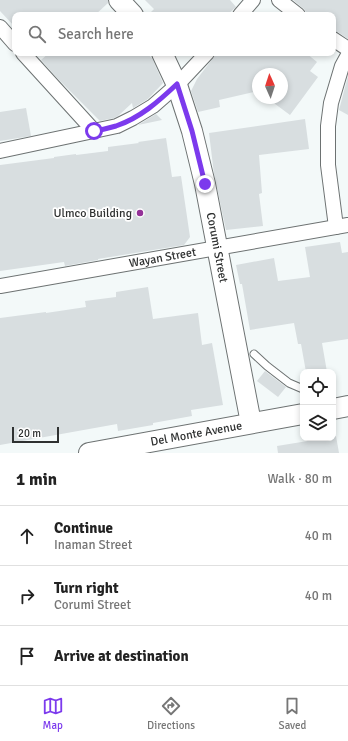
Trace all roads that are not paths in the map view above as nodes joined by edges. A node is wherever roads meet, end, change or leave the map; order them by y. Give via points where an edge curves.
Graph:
1 (119, 0) edge
2 (253, 0) edge
3 (279, 0) edge
4 (130, 12) edge
5 (243, 12) edge
6 (294, 12) edge
7 (1, 31) edge
8 (12, 41) edge
9 (336, 41) edge
10 (348, 49) edge
11 (348, 55) edge
12 (26, 56) edge
13 (163, 56) edge
14 (204, 56) edge
15 (177, 84) junction
16 (94, 131) junction
17 (0, 151) edge
18 (342, 226) edge
19 (217, 248) junction
20 (0, 286) edge
21 (254, 354) dead end
22 (300, 388) edge
23 (348, 406) edge
24 (336, 408) edge
25 (300, 415) edge
26 (251, 423) junction
27 (89, 453) edge

1 - 4 street
2 - 5 street
3 - 6 street
7 - 8 street
9 - 10 street
11 - 18 street via 331,103 328,126 328,165
12 - 16 street
13 - 15 street, Corumi Street
14 - 15 street
15 - 16 street via 153,106 133,118 117,126
15 - 19 street, Corumi Street via 205,184
16 - 17 street
18 - 19 street, Wayan Street
19 - 20 street, Wayan Street
19 - 26 street, Corumi Street
21 - 22 lane via 289,383
23 - 24 street
25 - 26 street, Del Monte Avenue
26 - 27 street, Del Monte Avenue

